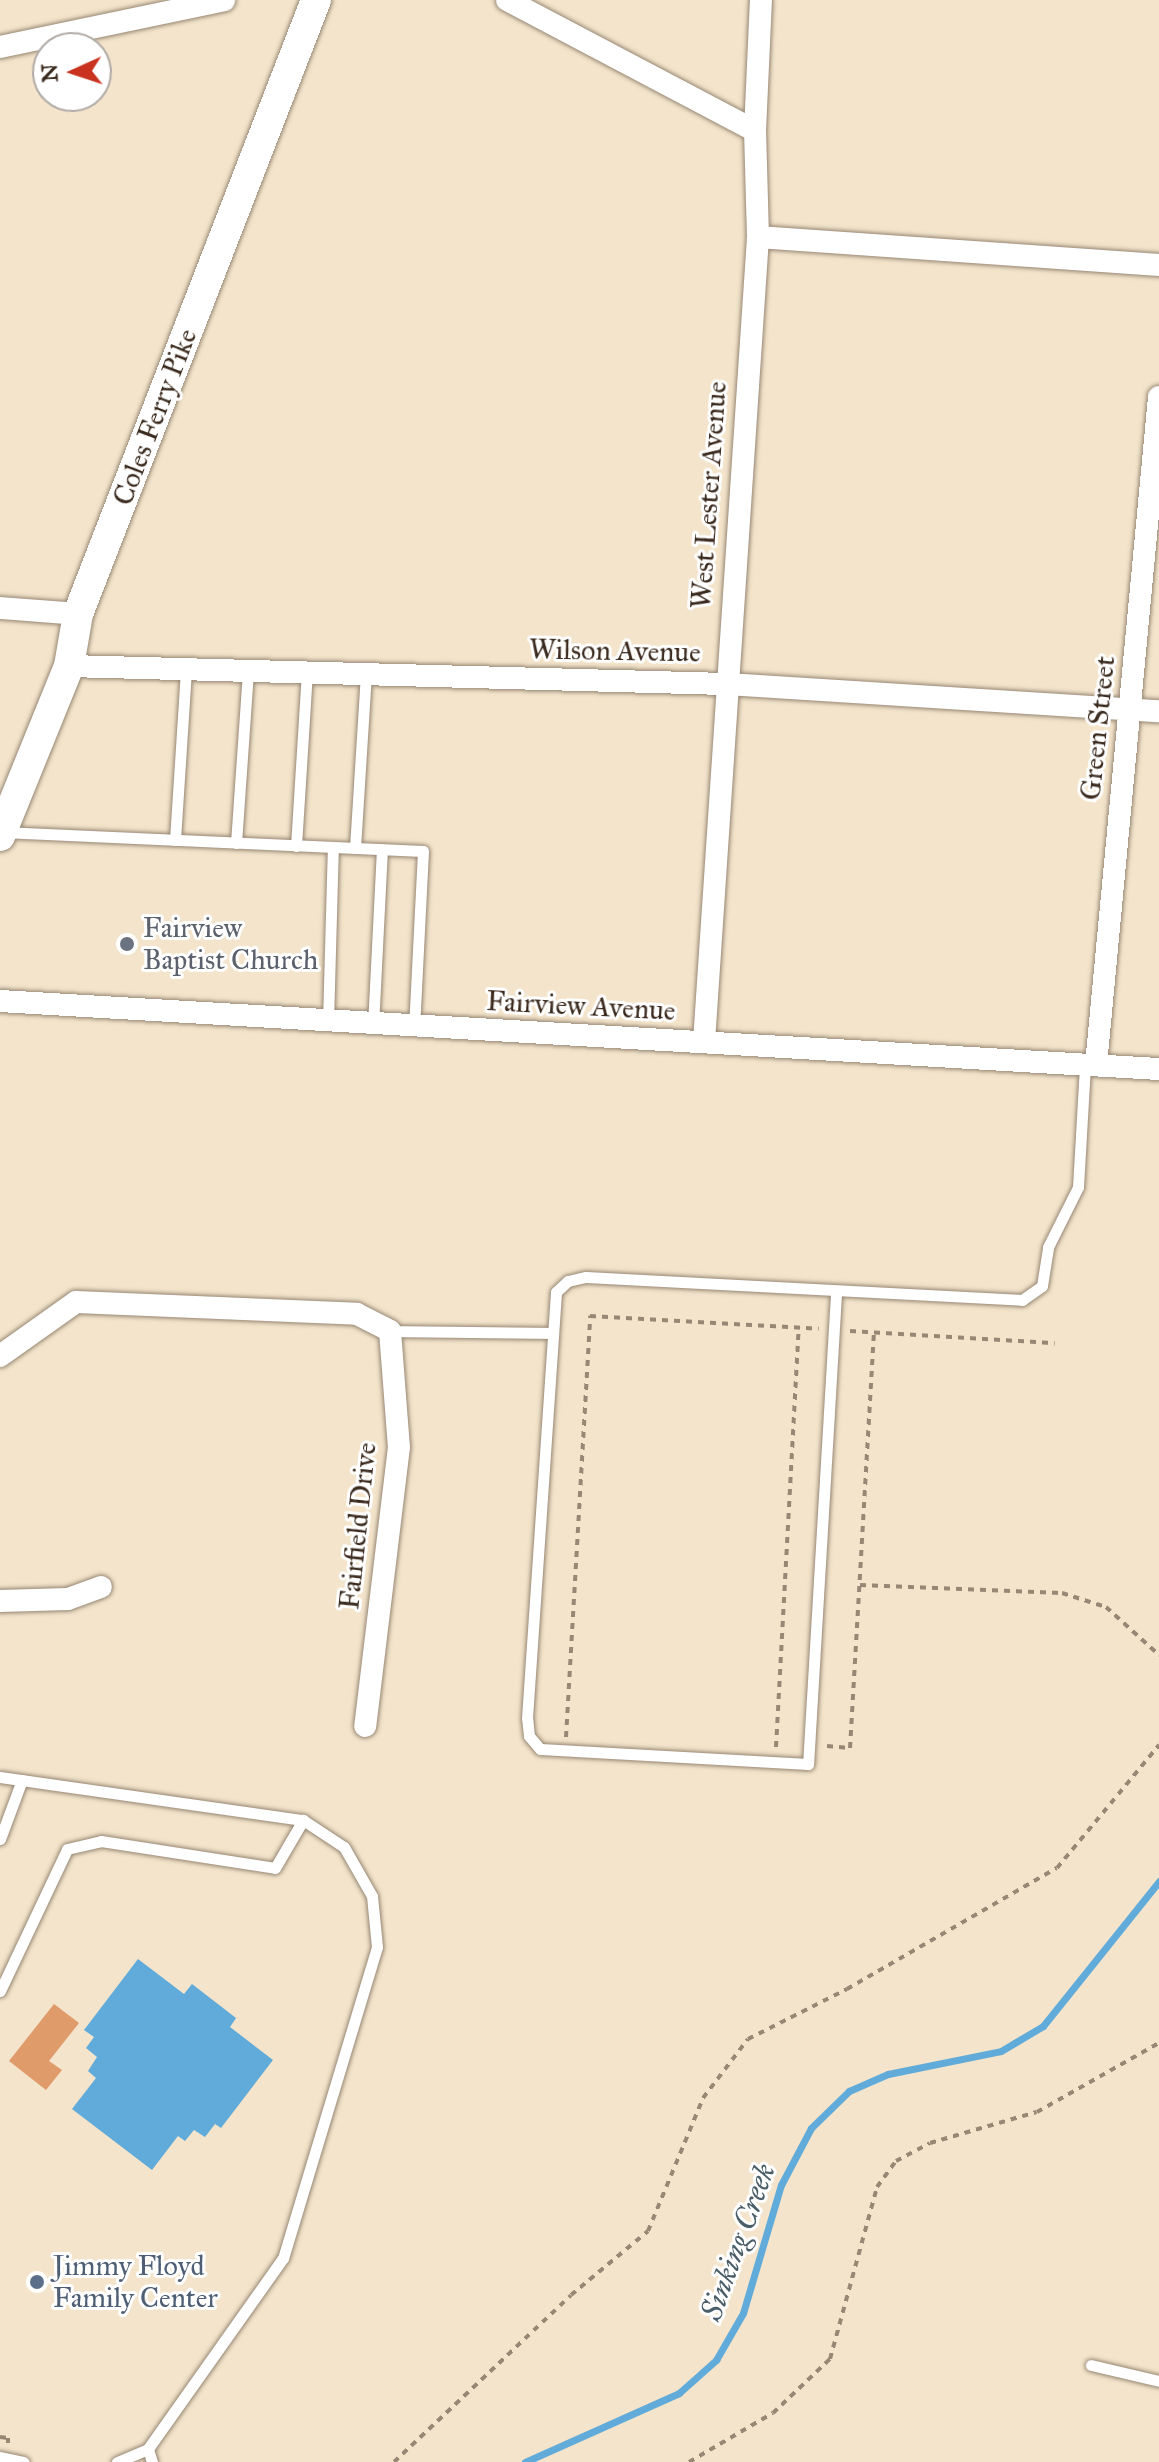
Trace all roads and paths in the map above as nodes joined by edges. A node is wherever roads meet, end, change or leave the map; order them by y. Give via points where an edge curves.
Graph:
1 (224, 0) edge
2 (316, 0) edge
3 (507, 0) edge
4 (761, 0) edge
5 (0, 47) edge
6 (755, 131) junction
7 (758, 237) junction
8 (1159, 265) edge
9 (1159, 397) edge
10 (0, 608) edge
11 (78, 614) junction
12 (69, 666) junction
13 (186, 669) junction
14 (248, 671) junction
15 (307, 673) junction
16 (366, 675) junction
17 (726, 684) junction
18 (1130, 709) junction
19 (1159, 711) edge
20 (1, 834) edge
21 (175, 840) junction
22 (236, 843) junction
23 (296, 846) junction
24 (333, 847) junction
25 (355, 848) junction
26 (382, 849) junction
27 (0, 1001) edge
28 (328, 1023) junction
29 (373, 1027) junction
30 (414, 1029) junction
31 (704, 1042) junction
32 (1090, 1065) junction
33 (1159, 1069) edge
34 (836, 1294) junction
35 (799, 1328) junction
36 (822, 1329) dead end
37 (390, 1331) junction
38 (850, 1331) dead end
39 (874, 1332) junction
40 (551, 1333) junction
41 (1055, 1343) dead end
42 (0, 1356) edge
43 (860, 1585) junction
44 (101, 1587) dead end
45 (0, 1601) edge
46 (1159, 1655) edge
47 (365, 1726) dead end
48 (581, 1738) dead end
49 (1159, 1745) edge
50 (827, 1746) dead end
51 (761, 1748) dead end
52 (0, 1777) edge
53 (22, 1780) junction
54 (303, 1820) junction
55 (0, 1839) edge
56 (0, 1991) edge
57 (1159, 2043) edge
58 (1091, 2365) dead end
59 (1159, 2381) edge
60 (0, 2437) edge
61 (8, 2438) dead end
62 (148, 2449) junction
63 (0, 2457) edge
64 (23, 2462) edge
65 (117, 2462) edge
66 (152, 2462) edge
67 (394, 2462) edge
68 (689, 2462) edge

1 - 5 street
2 - 11 street, Coles Ferry Pike
3 - 6 street
4 - 6 street, West Lester Avenue
6 - 7 street, West Lester Avenue
7 - 8 street
7 - 17 street, West Lester Avenue
9 - 18 street, Green Street
10 - 11 street
11 - 12 street, Coles Ferry Pike
12 - 13 street, Wilson Avenue
12 - 20 street, Coles Ferry Pike
13 - 14 street, Wilson Avenue
13 - 21 lane
14 - 15 street, Wilson Avenue
14 - 22 lane
15 - 16 street, Wilson Avenue
15 - 23 lane
16 - 17 street, Wilson Avenue
16 - 25 lane
17 - 18 street, Wilson Avenue
17 - 31 street, West Lester Avenue
18 - 19 street, Wilson Avenue
18 - 32 street, Green Street
20 - 21 lane
21 - 22 lane
22 - 23 lane
23 - 24 lane
24 - 25 lane
24 - 28 lane
25 - 26 lane
26 - 29 lane
26 - 30 lane via 423,851
27 - 28 street, Fairview Avenue
28 - 29 street, Fairview Avenue
29 - 30 street, Fairview Avenue
30 - 31 street, Fairview Avenue
31 - 32 street, Fairview Avenue
32 - 33 street, Fairview Avenue
32 - 34 lane via 1078,1187 1048,1247 1042,1286 1022,1300 999,1302
34 - 40 lane via 586,1277 568,1281 556,1292
34 - 40 lane via 808,1764 540,1749 529,1736
35 - 36 path
35 - 48 path via 590,1316 566,1737
35 - 51 path via 776,1749
37 - 40 lane
37 - 42 street via 357,1314 76,1302
37 - 47 street, Fairfield Drive via 399,1447
38 - 39 path
39 - 41 path
39 - 43 path
43 - 46 path via 1062,1593 1106,1607
43 - 50 path via 850,1748
44 - 45 street via 68,1599
49 - 67 path via 1057,1868 847,1989 748,2039 708,2088 648,2231
52 - 53 lane
53 - 54 lane
53 - 55 lane
54 - 56 lane via 275,1868 101,1841 67,1849
54 - 62 lane via 344,1847 372,1896 377,1947 283,2258
57 - 68 path via 1037,2112 930,2143 896,2161 877,2187 830,2359 773,2413
58 - 59 lane
60 - 61 path
62 - 65 lane
62 - 66 lane
63 - 64 lane

